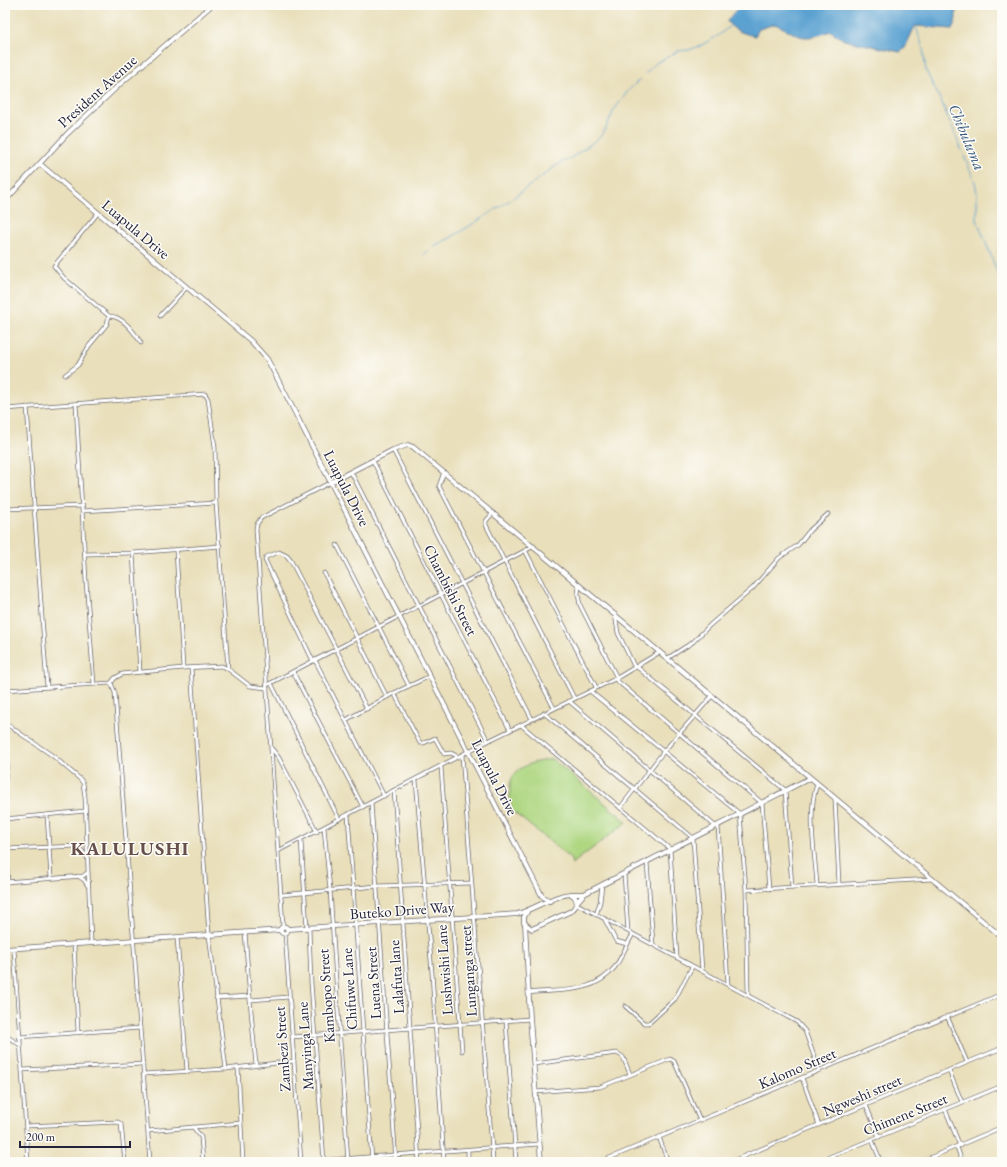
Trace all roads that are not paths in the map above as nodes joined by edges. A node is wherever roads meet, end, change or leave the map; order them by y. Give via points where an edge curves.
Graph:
1 (212, 5) edge
2 (40, 164) junction
3 (5, 201) edge
4 (98, 213) junction
5 (186, 288) junction
6 (109, 316) junction
7 (160, 316) dead end
8 (142, 343) dead end
9 (66, 375) dead end
10 (76, 404) junction
11 (27, 407) junction
12 (5, 409) edge
13 (393, 450) junction
14 (373, 461) junction
15 (351, 472) junction
16 (444, 472) junction
17 (331, 482) junction
18 (216, 503) junction
19 (83, 506) junction
20 (5, 509) edge
21 (35, 509) junction
22 (83, 511) junction
23 (494, 513) junction
24 (828, 514) dead end
25 (336, 545) dead end
26 (220, 546) junction
27 (534, 546) junction
28 (176, 550) junction
29 (526, 552) junction
30 (133, 553) junction
31 (85, 554) junction
32 (258, 555) junction
33 (265, 558) junction
34 (505, 562) junction
35 (324, 573) dead end
36 (484, 573) junction
37 (462, 584) junction
38 (579, 584) junction
39 (441, 595) junction
40 (420, 606) junction
41 (615, 614) junction
42 (399, 616) junction
43 (379, 626) junction
44 (357, 638) junction
45 (336, 649) junction
46 (660, 652) junction
47 (668, 658) junction
48 (314, 661) junction
49 (636, 667) junction
50 (183, 668) junction
51 (191, 668) junction
52 (228, 669) junction
53 (140, 672) junction
54 (293, 672) junction
55 (430, 676) junction
56 (616, 678) junction
57 (111, 683) junction
58 (271, 683) junction
59 (94, 684) junction
60 (267, 686) junction
61 (409, 686) junction
62 (47, 687) junction
63 (596, 688) junction
64 (5, 690) edge
65 (590, 691) junction
66 (394, 693) junction
67 (712, 696) junction
68 (387, 697) junction
69 (574, 698) junction
70 (569, 701) junction
71 (554, 708) junction
72 (367, 709) junction
73 (544, 713) junction
74 (696, 716) junction
75 (532, 719) junction
76 (346, 720) junction
77 (5, 723) edge
78 (521, 725) junction
79 (510, 730) junction
80 (680, 734) junction
81 (488, 740) junction
82 (5, 748) edge
83 (271, 749) junction
84 (469, 752) junction
85 (664, 752) junction
86 (462, 755) junction
87 (458, 757) junction
88 (441, 767) junction
89 (650, 770) junction
90 (810, 778) junction
91 (5, 779) edge
92 (416, 780) junction
93 (817, 784) junction
94 (394, 790) junction
95 (636, 790) junction
96 (785, 790) junction
97 (384, 796) junction
98 (835, 799) junction
99 (371, 803) junction
100 (762, 803) junction
101 (363, 806) junction
102 (620, 808) junction
103 (85, 811) junction
104 (740, 814) junction
105 (47, 815) junction
106 (348, 815) junction
107 (5, 819) edge
108 (339, 819) junction
109 (716, 826) junction
110 (324, 828) junction
111 (317, 832) junction
112 (693, 838) junction
113 (301, 840) junction
114 (5, 842) edge
115 (49, 848) junction
116 (5, 849) edge
117 (670, 849) junction
118 (278, 851) junction
119 (87, 858) junction
120 (647, 862) junction
121 (87, 872) junction
122 (624, 874) junction
123 (78, 876) junction
124 (51, 878) junction
125 (933, 879) junction
126 (7, 882) edge
127 (449, 882) junction
128 (471, 883) junction
129 (425, 884) junction
130 (839, 884) junction
131 (401, 885) junction
132 (602, 885) junction
133 (817, 885) junction
134 (377, 886) junction
135 (792, 887) junction
136 (89, 888) junction
137 (353, 888) junction
138 (770, 889) junction
139 (330, 890) junction
140 (746, 890) junction
141 (305, 892) junction
142 (572, 894) junction
143 (584, 894) junction
144 (281, 895) junction
145 (542, 896) junction
146 (550, 901) junction
147 (577, 903) junction
148 (539, 906) junction
149 (527, 912) junction
150 (517, 914) junction
151 (596, 915) junction
152 (475, 917) junction
153 (451, 918) junction
154 (605, 919) junction
155 (428, 920) junction
156 (403, 921) junction
157 (524, 921) junction
158 (380, 923) junction
159 (356, 925) junction
160 (332, 926) junction
161 (282, 928) junction
162 (308, 928) junction
163 (288, 929) junction
164 (532, 929) junction
165 (628, 931) junction
166 (245, 932) junction
167 (285, 933) junction
168 (633, 934) junction
169 (209, 935) junction
170 (177, 937) junction
171 (1002, 937) edge
172 (525, 938) junction
173 (134, 940) junction
174 (91, 943) junction
175 (74, 944) junction
176 (628, 944) junction
177 (653, 944) junction
178 (5, 949) edge
179 (14, 949) junction
180 (677, 958) junction
181 (692, 967) junction
182 (702, 971) junction
183 (728, 984) junction
184 (528, 993) junction
185 (748, 994) junction
186 (1002, 994) edge
187 (250, 996) junction
188 (289, 997) junction
189 (216, 998) junction
190 (250, 1000) junction
191 (625, 1006) dead end
192 (947, 1016) junction
193 (530, 1019) junction
194 (506, 1022) junction
195 (482, 1024) junction
196 (458, 1026) junction
197 (435, 1027) junction
198 (140, 1028) junction
199 (411, 1028) junction
200 (387, 1030) junction
201 (363, 1032) junction
202 (78, 1033) junction
203 (340, 1033) junction
204 (5, 1035) edge
205 (315, 1035) junction
206 (20, 1037) junction
207 (292, 1037) junction
208 (20, 1045) junction
209 (1002, 1048) edge
210 (462, 1051) dead end
211 (294, 1061) junction
212 (967, 1062) junction
213 (143, 1064) junction
214 (534, 1064) junction
215 (256, 1065) junction
216 (238, 1067) junction
217 (226, 1069) junction
218 (22, 1070) junction
219 (819, 1070) junction
220 (187, 1071) junction
221 (949, 1071) junction
222 (143, 1074) junction
223 (630, 1074) junction
224 (802, 1078) junction
225 (1002, 1086) edge
226 (535, 1092) junction
227 (962, 1102) junction
228 (866, 1105) junction
229 (945, 1109) junction
230 (700, 1121) junction
231 (241, 1123) junction
232 (819, 1125) junction
233 (26, 1126) junction
234 (193, 1127) junction
235 (1002, 1127) edge
236 (148, 1130) junction
237 (879, 1137) junction
238 (659, 1138) junction
239 (872, 1140) junction
240 (539, 1144) junction
241 (516, 1146) junction
242 (958, 1146) junction
243 (492, 1148) junction
244 (468, 1151) junction
245 (443, 1152) junction
246 (419, 1153) junction
247 (396, 1155) junction
248 (372, 1156) junction
249 (347, 1160) edge
250 (324, 1161) edge
251 (28, 1162) edge
252 (125, 1162) edge
253 (150, 1162) edge
254 (203, 1162) edge
255 (243, 1162) edge
256 (302, 1162) edge
257 (372, 1162) edge
258 (396, 1162) edge
259 (419, 1162) edge
260 (444, 1162) edge
261 (468, 1162) edge
262 (493, 1162) edge
263 (516, 1162) edge
264 (541, 1162) edge
265 (600, 1162) edge
266 (668, 1162) edge
267 (730, 1162) edge
268 (817, 1162) edge
269 (881, 1162) edge
270 (920, 1162) edge
271 (962, 1162) edge

1 - 2 street, President Avenue via 119,85 66,134
2 - 3 street, President Avenue
2 - 4 street, Luapula Drive
4 - 5 street, Luapula Drive
4 - 6 street via 54,266 64,278
5 - 7 street
5 - 17 street, Luapula Drive via 258,348 274,371
6 - 8 street via 127,324
6 - 9 street via 107,324 88,346 78,365
10 - 11 street
10 - 18 street via 205,394 208,399 215,447
10 - 19 street
11 - 12 street
11 - 21 street
13 - 14 street
13 - 16 street via 408,445 413,447
13 - 37 street
14 - 15 street
14 - 39 street, Chambishi Street
15 - 17 street
15 - 40 street
16 - 23 street
16 - 36 street via 439,486
17 - 32 street via 259,520 256,529
17 - 42 street, Luapula Drive
18 - 22 street
18 - 26 street
19 - 21 street
19 - 22 street
20 - 21 street
21 - 62 street
22 - 31 street
23 - 27 street
23 - 34 street via 485,523
24 - 47 street via 798,545 779,558 753,588 693,642
25 - 43 street
26 - 28 street
26 - 52 street
27 - 29 street
27 - 38 street
28 - 30 street
28 - 50 street
29 - 34 street
29 - 63 street
30 - 31 street
30 - 53 street
31 - 59 street
32 - 33 street
32 - 60 street
33 - 45 street via 279,552 289,558
33 - 48 street
34 - 36 street
34 - 69 street
35 - 44 street
36 - 37 street
36 - 71 street
37 - 39 street
37 - 75 street
38 - 41 street
38 - 56 street via 580,605
39 - 40 street
39 - 79 street, Chambishi Street
40 - 42 street
40 - 81 street
41 - 46 street
41 - 49 street via 618,633
42 - 43 street
42 - 55 street, Luapula Drive
43 - 44 street
43 - 61 street
44 - 45 street
44 - 68 street
45 - 48 street
45 - 72 street
46 - 47 street
46 - 49 street
47 - 67 street
48 - 54 street
48 - 76 street
49 - 56 street
49 - 74 street
50 - 51 street
50 - 53 street
51 - 52 street via 222,666
51 - 169 street
52 - 60 street via 250,686
53 - 57 street via 118,676
54 - 58 street
54 - 101 street
55 - 61 street
55 - 84 street, Luapula Drive
56 - 63 street
56 - 80 street
57 - 59 street
57 - 173 street via 114,693
58 - 60 street
58 - 108 street
59 - 62 street
60 - 83 street
61 - 66 street
62 - 64 street
63 - 65 street
65 - 69 street
65 - 85 street
66 - 68 street
66 - 87 street via 420,743 435,738 444,754 451,753
67 - 74 street
67 - 90 street
68 - 72 street
69 - 70 street
70 - 71 street
70 - 89 street
71 - 73 street
72 - 76 street
73 - 75 street
73 - 95 street
74 - 80 street
74 - 96 street
75 - 78 street
76 - 97 street
77 - 103 street via 53,756 82,781
78 - 79 street
78 - 102 street
79 - 81 street
80 - 85 street
80 - 100 street
81 - 84 street
82 - 91 street
83 - 111 street via 279,758
83 - 118 street
84 - 86 street
84 - 145 street, Luapula Drive
85 - 89 street
85 - 104 street
86 - 87 street
86 - 128 street, Lunganga street
87 - 88 street
88 - 92 street
88 - 127 street, Lushwishi Lane
89 - 95 street
89 - 109 street
90 - 93 street
90 - 96 street
92 - 94 street
92 - 129 street
93 - 98 street
93 - 133 street via 812,808
94 - 97 street
94 - 131 street, Lalafuta lane
95 - 102 street
95 - 112 street
96 - 100 street
96 - 135 street
97 - 99 street
98 - 125 street
98 - 130 street
99 - 101 street
99 - 134 street, Luena Street
100 - 104 street
100 - 138 street
101 - 106 street
102 - 117 street
103 - 105 street
103 - 119 street
104 - 109 street
104 - 140 street
105 - 107 street
105 - 115 street
106 - 108 street
106 - 137 street, Chifuwe Lane
108 - 110 street
109 - 112 street
109 - 183 street
110 - 111 street
110 - 139 street, Kambopo Street
111 - 113 street
112 - 117 street
112 - 182 street
113 - 118 street
113 - 141 street, Manyinga Lane
114 - 116 street
115 - 116 street
115 - 119 street via 80,847
115 - 124 street
116 - 126 street
117 - 120 street
117 - 180 street
118 - 144 street
119 - 121 street
120 - 122 street
120 - 177 street
121 - 123 street
121 - 136 street
122 - 132 street
122 - 165 street
123 - 124 street
123 - 136 street
124 - 126 street
125 - 130 street
125 - 171 street
127 - 128 street
127 - 129 street
127 - 153 street, Lushwishi Lane
128 - 152 street, Lunganga street
129 - 131 street
129 - 155 street
130 - 133 street
131 - 134 street
131 - 156 street, Lalafuta lane
132 - 143 street
132 - 151 street
133 - 135 street
134 - 137 street
134 - 158 street, Luena Street
135 - 138 street
136 - 174 street
137 - 139 street
137 - 159 street, Chifuwe Lane
138 - 140 street
139 - 141 street
139 - 160 street, Kambopo Street
140 - 185 street
141 - 144 street
141 - 162 street, Manyinga Lane
142 - 143 street, Buteko Drive Way
142 - 146 street, Buteko Drive Way via 566,893
142 - 147 street
143 - 147 street
144 - 161 street
145 - 146 street
145 - 148 street
146 - 148 street, Buteko Drive Way
147 - 151 street
147 - 164 street via 572,911
148 - 149 street, Buteko Drive Way
149 - 150 street, Buteko Drive Way
149 - 157 street
150 - 152 street, Buteko Drive Way
150 - 157 street
151 - 154 street
152 - 153 street, Buteko Drive Way
152 - 195 street, Lunganga street
153 - 155 street, Buteko Drive Way
153 - 196 street, Lushwishi Lane
154 - 165 street
154 - 176 street via 616,941
155 - 156 street, Buteko Drive Way
155 - 197 street
156 - 158 street, Buteko Drive Way
156 - 199 street, Lalafuta lane
157 - 164 street
157 - 172 street
158 - 159 street, Buteko Drive Way
158 - 200 street, Luena Street
159 - 160 street, Buteko Drive Way
159 - 201 street, Chifuwe Lane
160 - 162 street, Buteko Drive Way
160 - 203 street, Kambopo Street
161 - 163 street
161 - 166 street
161 - 167 street
162 - 163 street, Buteko Drive Way
162 - 205 street, Manyinga Lane
163 - 167 street
164 - 172 street
165 - 168 street
166 - 169 street
166 - 187 street
167 - 188 street, Zambezi Street
168 - 176 street
168 - 177 street
169 - 170 street
169 - 189 street
170 - 173 street
170 - 220 street
172 - 184 street
173 - 174 street
173 - 198 street
174 - 175 street
175 - 179 street
175 - 202 street
176 - 184 street via 608,975 590,986
177 - 180 street
178 - 179 street
179 - 206 street
180 - 181 street
181 - 182 street
181 - 191 street via 675,999 649,1023 644,1023
182 - 183 street
183 - 185 street
184 - 193 street
185 - 219 street via 797,1022 805,1031
186 - 192 street, Kalomo Street
187 - 189 street
187 - 190 street
188 - 190 street
188 - 207 street, Zambezi Street
189 - 217 street
190 - 215 street
192 - 212 street
192 - 219 street, Kalomo Street
193 - 194 street
193 - 214 street
194 - 195 street
194 - 241 street
195 - 196 street
195 - 243 street, Lunganga street
196 - 197 street
196 - 210 street, Lushwishi Lane
197 - 199 street
197 - 245 street
198 - 202 street
198 - 213 street
199 - 200 street
199 - 246 street, Lalafuta lane
200 - 201 street
200 - 247 street, Luena Street
201 - 203 street
201 - 248 street, Chifuwe Lane
202 - 206 street
203 - 205 street
203 - 249 street, Kambopo Street
204 - 208 street
205 - 207 street
205 - 250 street, Manyinga Lane
206 - 208 street
207 - 211 street, Zambezi Street
208 - 218 street
209 - 212 street, Ngweshi street
211 - 215 street
211 - 256 street, Zambezi Street
212 - 221 street, Ngweshi street
213 - 218 street
213 - 222 street
214 - 223 street via 617,1053 623,1057
214 - 226 street
215 - 216 street
216 - 217 street
216 - 231 street
217 - 220 street
218 - 233 street
219 - 224 street, Kalomo Street
220 - 222 street
221 - 227 street
221 - 228 street, Ngweshi street
222 - 236 street
223 - 226 street via 600,1087
223 - 230 street via 672,1059
224 - 230 street, Kalomo Street
224 - 232 street
225 - 227 street, Chimene Street
226 - 240 street
227 - 229 street, Chimene Street
228 - 232 street, Ngweshi street
228 - 237 street
229 - 237 street, Chimene Street
229 - 242 street
230 - 238 street, Kalomo Street
231 - 234 street
231 - 255 street
232 - 267 street, Ngweshi street
233 - 251 street
233 - 252 street via 118,1122 121,1124
234 - 236 street
234 - 254 street via 201,1137
235 - 242 street
236 - 253 street
237 - 239 street, Chimene Street
238 - 265 street, Kalomo Street
238 - 266 street
239 - 268 street, Chimene Street
239 - 269 street
240 - 241 street
240 - 264 street
241 - 243 street
241 - 263 street
242 - 270 street
242 - 271 street
243 - 244 street
243 - 262 street, Lunganga street
244 - 245 street
244 - 261 street
245 - 246 street
245 - 260 street
246 - 247 street
246 - 259 street, Lalafuta lane
247 - 248 street
247 - 258 street, Luena Street
248 - 249 street
248 - 257 street, Chifuwe Lane
249 - 250 street
250 - 256 street

